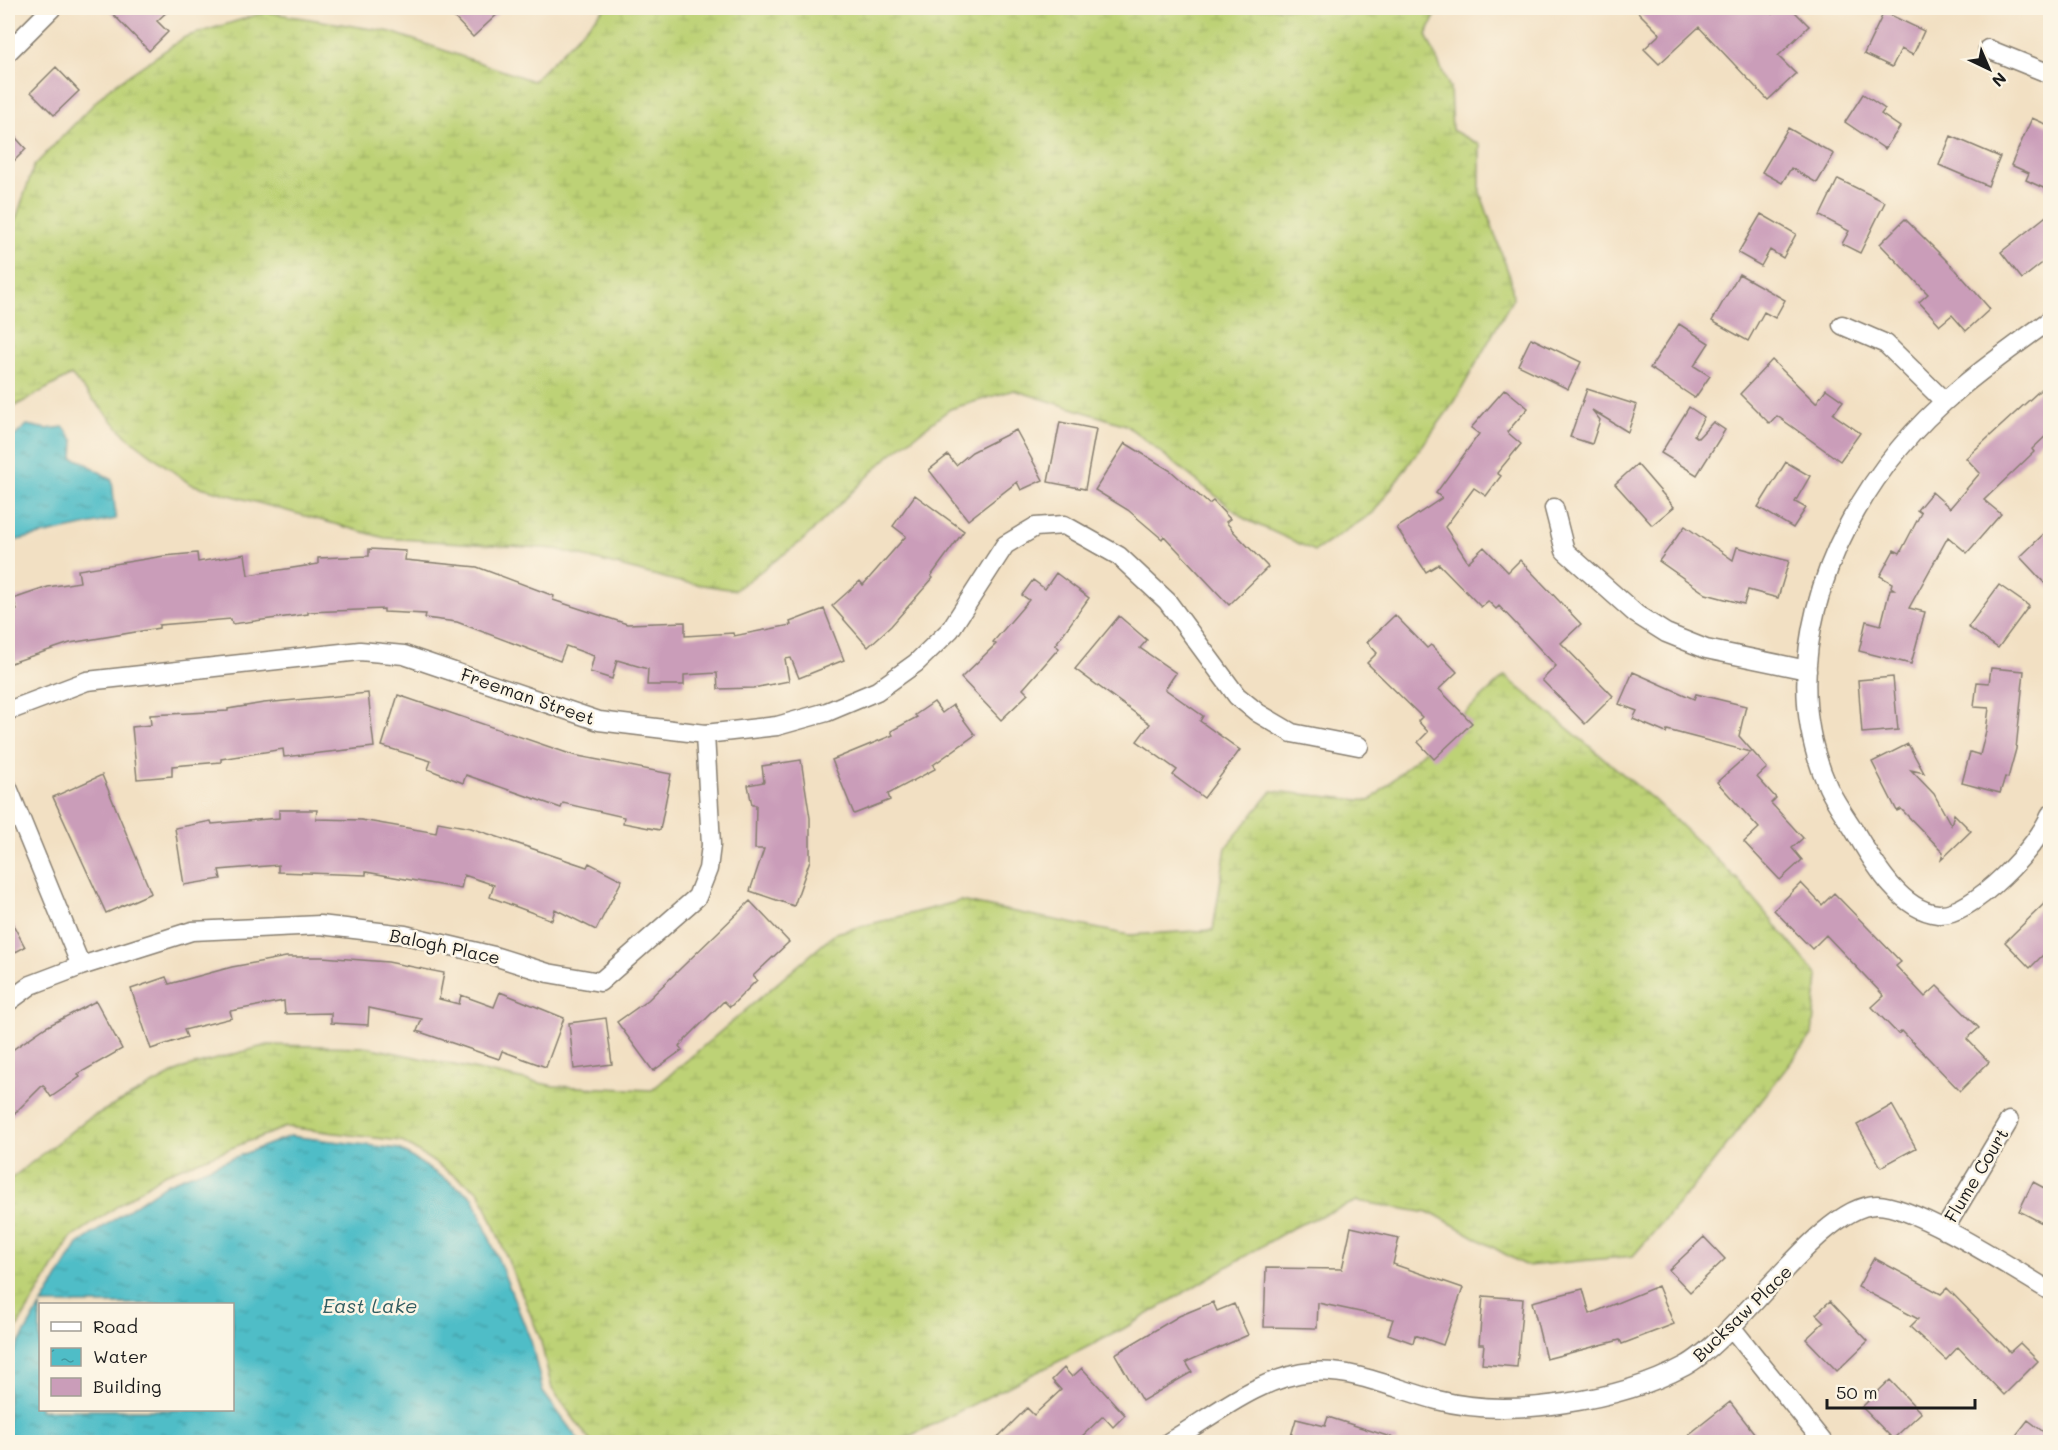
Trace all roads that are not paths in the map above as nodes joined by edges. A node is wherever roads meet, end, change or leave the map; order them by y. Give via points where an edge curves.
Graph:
1 (52, 8) edge
2 (1988, 49) dead end
3 (8, 52) edge
4 (2050, 74) edge
5 (2050, 320) edge
6 (1842, 325) dead end
7 (1944, 402) junction
8 (1554, 508) dead end
9 (1807, 670) junction
10 (8, 711) edge
11 (705, 734) junction
12 (1359, 746) dead end
13 (8, 788) edge
14 (2050, 815) edge
15 (81, 966) junction
16 (8, 1002) edge
17 (2009, 1121) dead end
18 (1944, 1230) junction
19 (2050, 1291) edge
20 (1732, 1328) junction
21 (1169, 1443) edge
22 (1823, 1443) edge

1 - 3 street
2 - 4 street
5 - 7 street
6 - 7 street via 1886,344
7 - 9 street via 1899,449 1837,544 1815,606
8 - 9 street via 1565,551 1636,614 1666,633 1706,649
9 - 14 street via 1812,733 1828,787 1894,888 1917,907 1939,914 1958,909 1978,897 2025,855
10 - 11 street, Freeman Street via 87,681 360,651 404,655 599,721
11 - 12 street, Freeman Street via 777,726 835,709 877,691 916,663 950,630 1005,545 1035,526 1064,525 1119,556 1159,594 1237,696 1258,713 1292,733
11 - 15 street, Balogh Place via 711,845 708,869 697,897 600,982 548,973 405,935 320,925 192,931
13 - 15 street
15 - 16 street, Balogh Place via 31,985
17 - 18 street, Flume Court
18 - 19 street, Bucksaw Place
18 - 20 street, Bucksaw Place via 1876,1205 1853,1210 1826,1228
20 - 21 street, Bucksaw Place via 1688,1365 1650,1383 1605,1395 1519,1409 1441,1401 1346,1375 1312,1372 1252,1391
20 - 22 street

